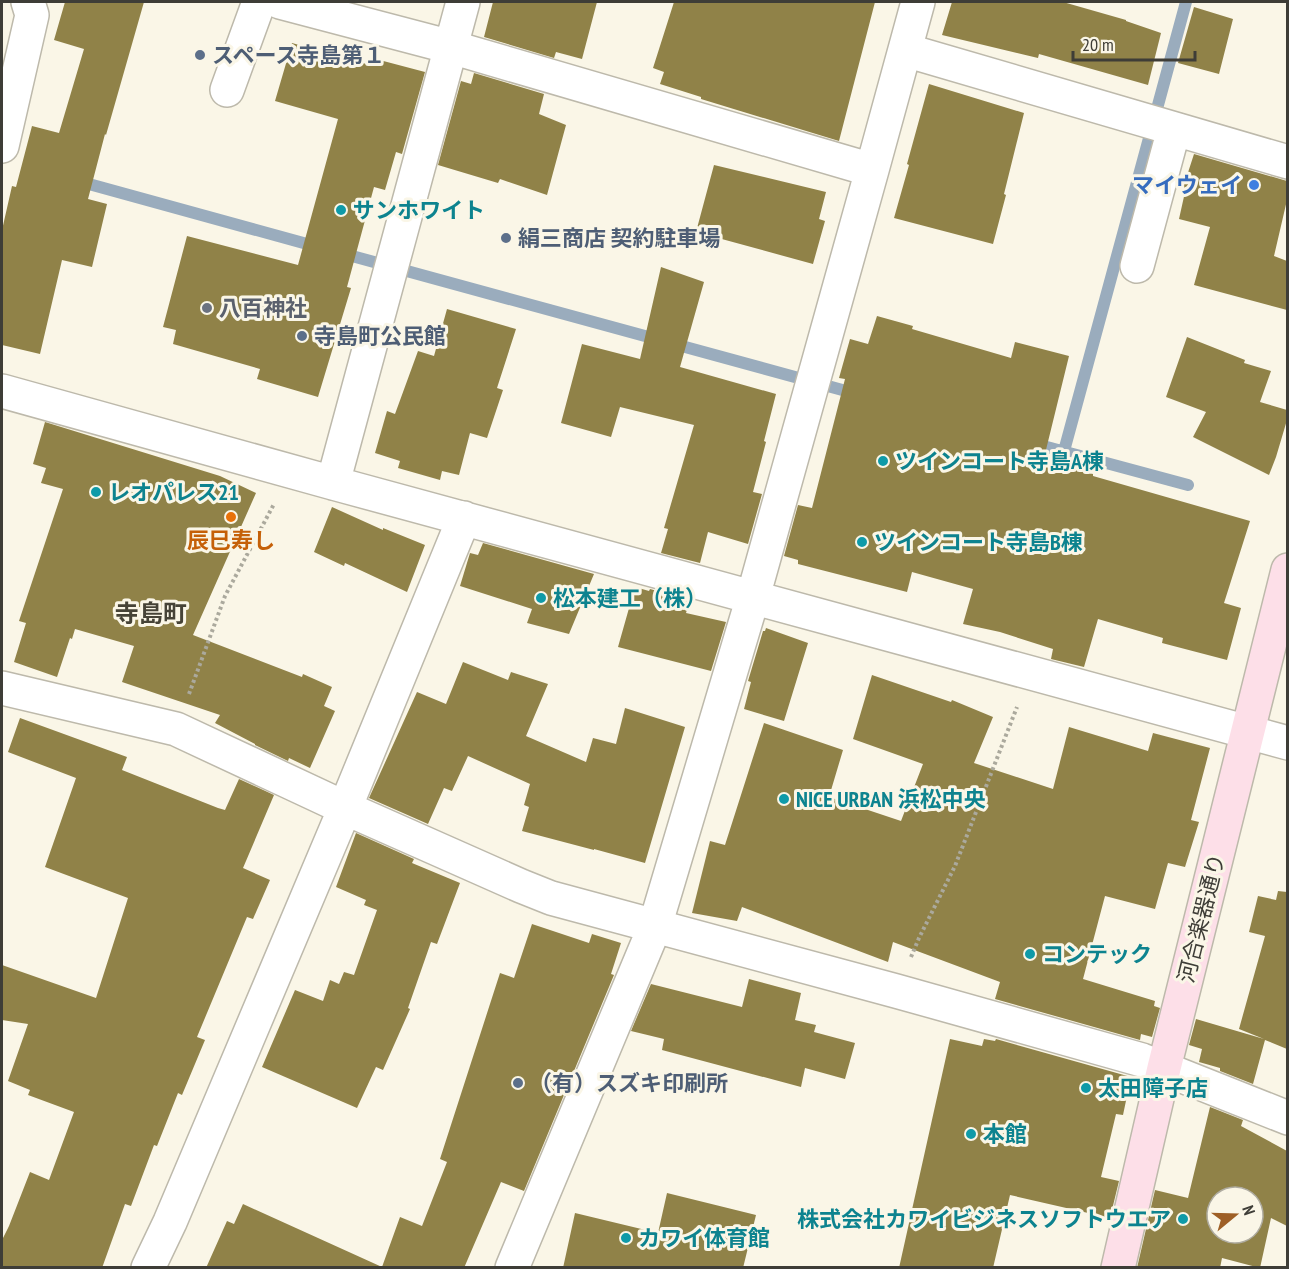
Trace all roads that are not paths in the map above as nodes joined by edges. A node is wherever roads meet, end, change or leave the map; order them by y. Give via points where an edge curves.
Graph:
1 (28, 2) edge
2 (259, 2) edge
3 (280, 2) edge
4 (463, 2) edge
5 (918, 2) edge
6 (451, 47) junction
7 (905, 50) junction
8 (227, 90) dead end
9 (1172, 128) junction
10 (3, 130) edge
11 (1287, 162) edge
12 (872, 170) junction
13 (1137, 266) dead end
14 (2, 391) edge
15 (333, 483) junction
16 (464, 518) junction
17 (1287, 570) edge
18 (753, 597) junction
19 (2, 688) edge
20 (1247, 732) junction
21 (1287, 743) edge
22 (345, 808) junction
23 (655, 926) junction
24 (1164, 1068) junction
25 (1287, 1118) edge
26 (148, 1268) edge
27 (512, 1268) edge
28 (1118, 1268) edge

1 - 10 street via 32,15
2 - 8 street
3 - 6 street
4 - 6 street
5 - 7 street
6 - 12 street
6 - 15 street
7 - 9 street
7 - 12 street
9 - 11 street
9 - 13 street
12 - 18 street
14 - 15 street
15 - 16 street
16 - 18 street
16 - 22 street
17 - 20 street, 河合楽器通り
18 - 20 street
18 - 23 street
19 - 22 street via 176,729
20 - 21 street
20 - 24 street, 河合楽器通り
22 - 23 street via 541,894
22 - 26 street
23 - 24 street
23 - 27 street
24 - 25 street
24 - 28 street, 河合楽器通り

